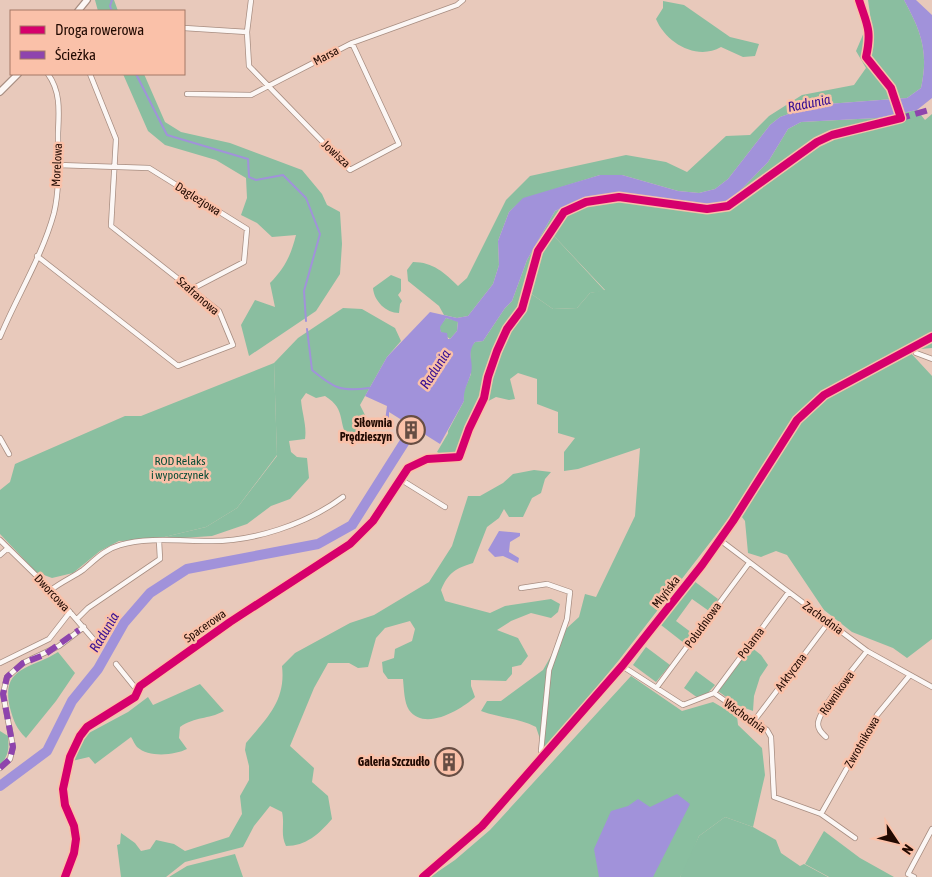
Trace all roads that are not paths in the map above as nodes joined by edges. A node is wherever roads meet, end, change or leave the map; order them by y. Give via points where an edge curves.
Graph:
1 (87, 0) edge
2 (250, 0) edge
3 (463, 0) edge
4 (79, 10) edge
5 (185, 28) edge
6 (247, 32) junction
7 (352, 43) junction
8 (17, 75) edge
9 (48, 75) edge
10 (90, 75) edge
11 (268, 87) junction
12 (0, 92) edge
13 (187, 94) dead end
14 (58, 165) junction
15 (114, 167) junction
16 (37, 256) junction
17 (192, 289) junction
18 (0, 337) edge
19 (932, 337) edge
20 (913, 346) junction
21 (932, 359) edge
22 (0, 438) edge
23 (9, 454) dead end
24 (459, 457) dead end
25 (400, 479) junction
26 (343, 497) dead end
27 (445, 507) dead end
28 (0, 540) edge
29 (720, 540) junction
30 (159, 541) junction
31 (8, 548) junction
32 (0, 556) edge
33 (749, 563) junction
34 (521, 588) dead end
35 (51, 590) junction
36 (788, 593) junction
37 (70, 612) junction
38 (77, 619) junction
39 (828, 622) junction
40 (84, 627) junction
41 (94, 640) dead end
42 (867, 651) junction
43 (0, 663) edge
44 (116, 664) dead end
45 (622, 666) junction
46 (910, 675) junction
47 (657, 687) junction
48 (932, 687) edge
49 (138, 690) junction
50 (714, 693) junction
51 (754, 721) junction
52 (826, 737) dead end
53 (544, 756) junction
54 (0, 768) edge
55 (821, 814) junction
56 (932, 829) edge
57 (855, 838) dead end
58 (65, 877) edge
59 (423, 877) edge
60 (914, 877) edge

1 - 4 street
2 - 6 street, Jowisza
3 - 7 street, Marsa
5 - 6 street
6 - 11 street, Jowisza via 249,66
7 - 11 street, Marsa
7 - 11 street, Jowisza via 399,144 350,170
8 - 12 street
9 - 14 street, Morelowa via 58,95
10 - 15 street, Szafranowa via 116,139
11 - 13 street, Marsa via 251,95
14 - 15 street, Daglezjowa
14 - 16 street, Morelowa via 54,213
15 - 17 street, Szafranowa via 110,226
15 - 17 street, Daglezjowa via 149,168 248,229 244,262
16 - 17 street, Szafranowa via 178,366 233,345 219,311
16 - 18 street, Morelowa
19 - 20 street, Młyńska
20 - 21 street via 916,353
20 - 29 street, Młyńska via 811,406 792,426
22 - 23 street
24 - 25 street, Spacerowa via 417,462
25 - 27 street
25 - 49 street, Spacerowa via 374,521 350,544 230,622
26 - 30 street via 322,513 294,525 259,534 210,541
28 - 31 street, Dworcowa
29 - 33 street, Zachodnia
29 - 45 street, Młyńska
30 - 35 street via 126,543 110,548
30 - 38 street via 160,559
31 - 32 street
31 - 35 street, Dworcowa
33 - 36 street, Zachodnia
33 - 47 street, Południowa
34 - 53 street via 547,584 570,592 567,619 548,670 541,751
35 - 37 street, Dworcowa
36 - 39 street, Zachodnia
36 - 50 street, Polarna
37 - 38 street, Dworcowa
37 - 43 street via 49,639
38 - 40 street, Dworcowa
39 - 42 street, Zachodnia
39 - 51 street, Arktyczna
40 - 41 street, Dworcowa
40 - 54 street via 59,646 22,663 7,677 3,694 13,747 10,759
42 - 46 street, Zachodnia
42 - 52 street, Równikowa via 819,718 820,731
44 - 49 street
45 - 47 street, Wschodnia
45 - 53 street, Młyńska
46 - 48 street, Zachodnia
46 - 55 street, Zwrotnikowa via 877,715
47 - 50 street, Wschodnia via 683,705
49 - 58 street, Spacerowa via 135,697 88,727 70,757 63,789 76,840
50 - 51 street, Wschodnia
51 - 55 street, Wschodnia via 771,737 774,797
53 - 59 street, Młyńska via 482,826
55 - 57 street
56 - 60 street via 908,874

